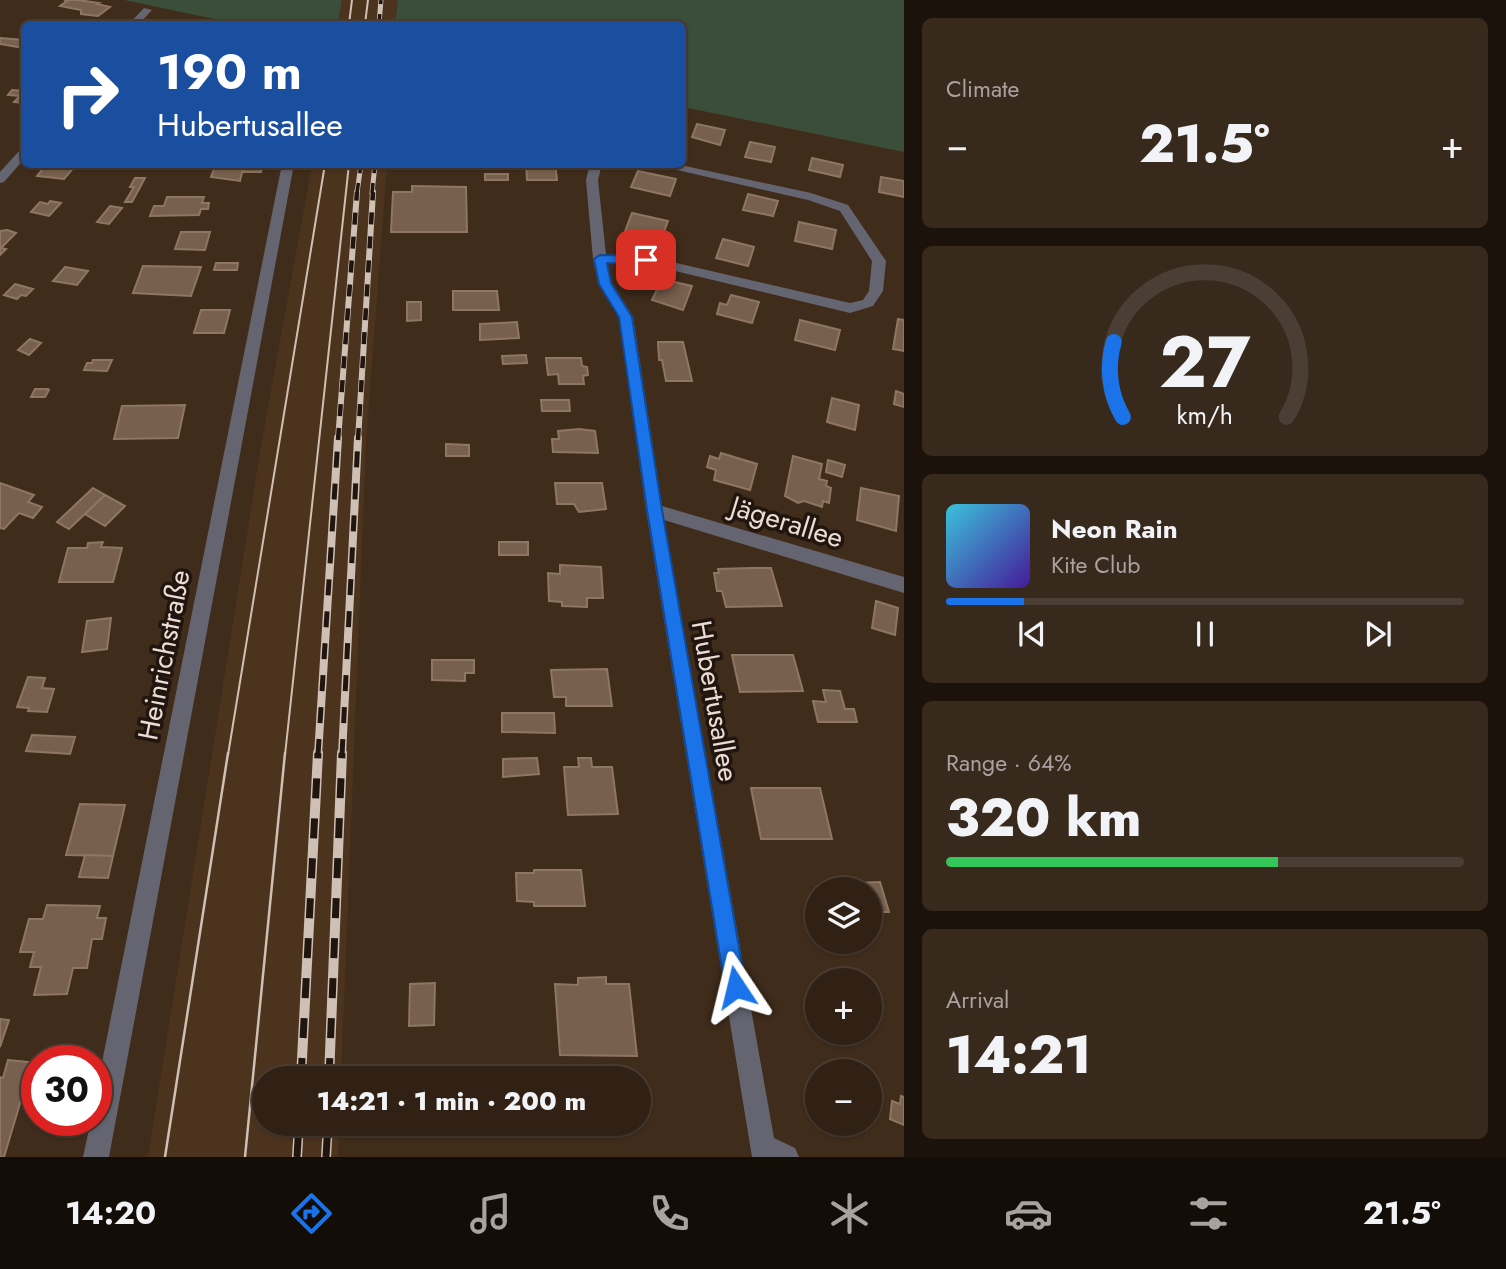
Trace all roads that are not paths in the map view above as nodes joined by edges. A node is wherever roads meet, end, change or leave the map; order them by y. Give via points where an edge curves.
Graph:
1 (147, 10) dead end
2 (137, 21) edge
3 (21, 155) edge
4 (287, 168) edge
5 (595, 168) edge
6 (676, 168) edge
7 (0, 179) edge
8 (600, 259) junction
9 (654, 510) junction
10 (904, 585) edge
11 (771, 1153) edge
12 (96, 1157) edge

1 - 2 street
3 - 7 street
4 - 12 street, Heinrichstraße
5 - 8 street, Hubertusallee via 592,180
6 - 8 street via 844,208 878,261 876,291 868,303 850,308 646,260
8 - 9 street, Hubertusallee via 605,284 626,317
9 - 10 street, Jägerallee
9 - 11 street, Hubertusallee

